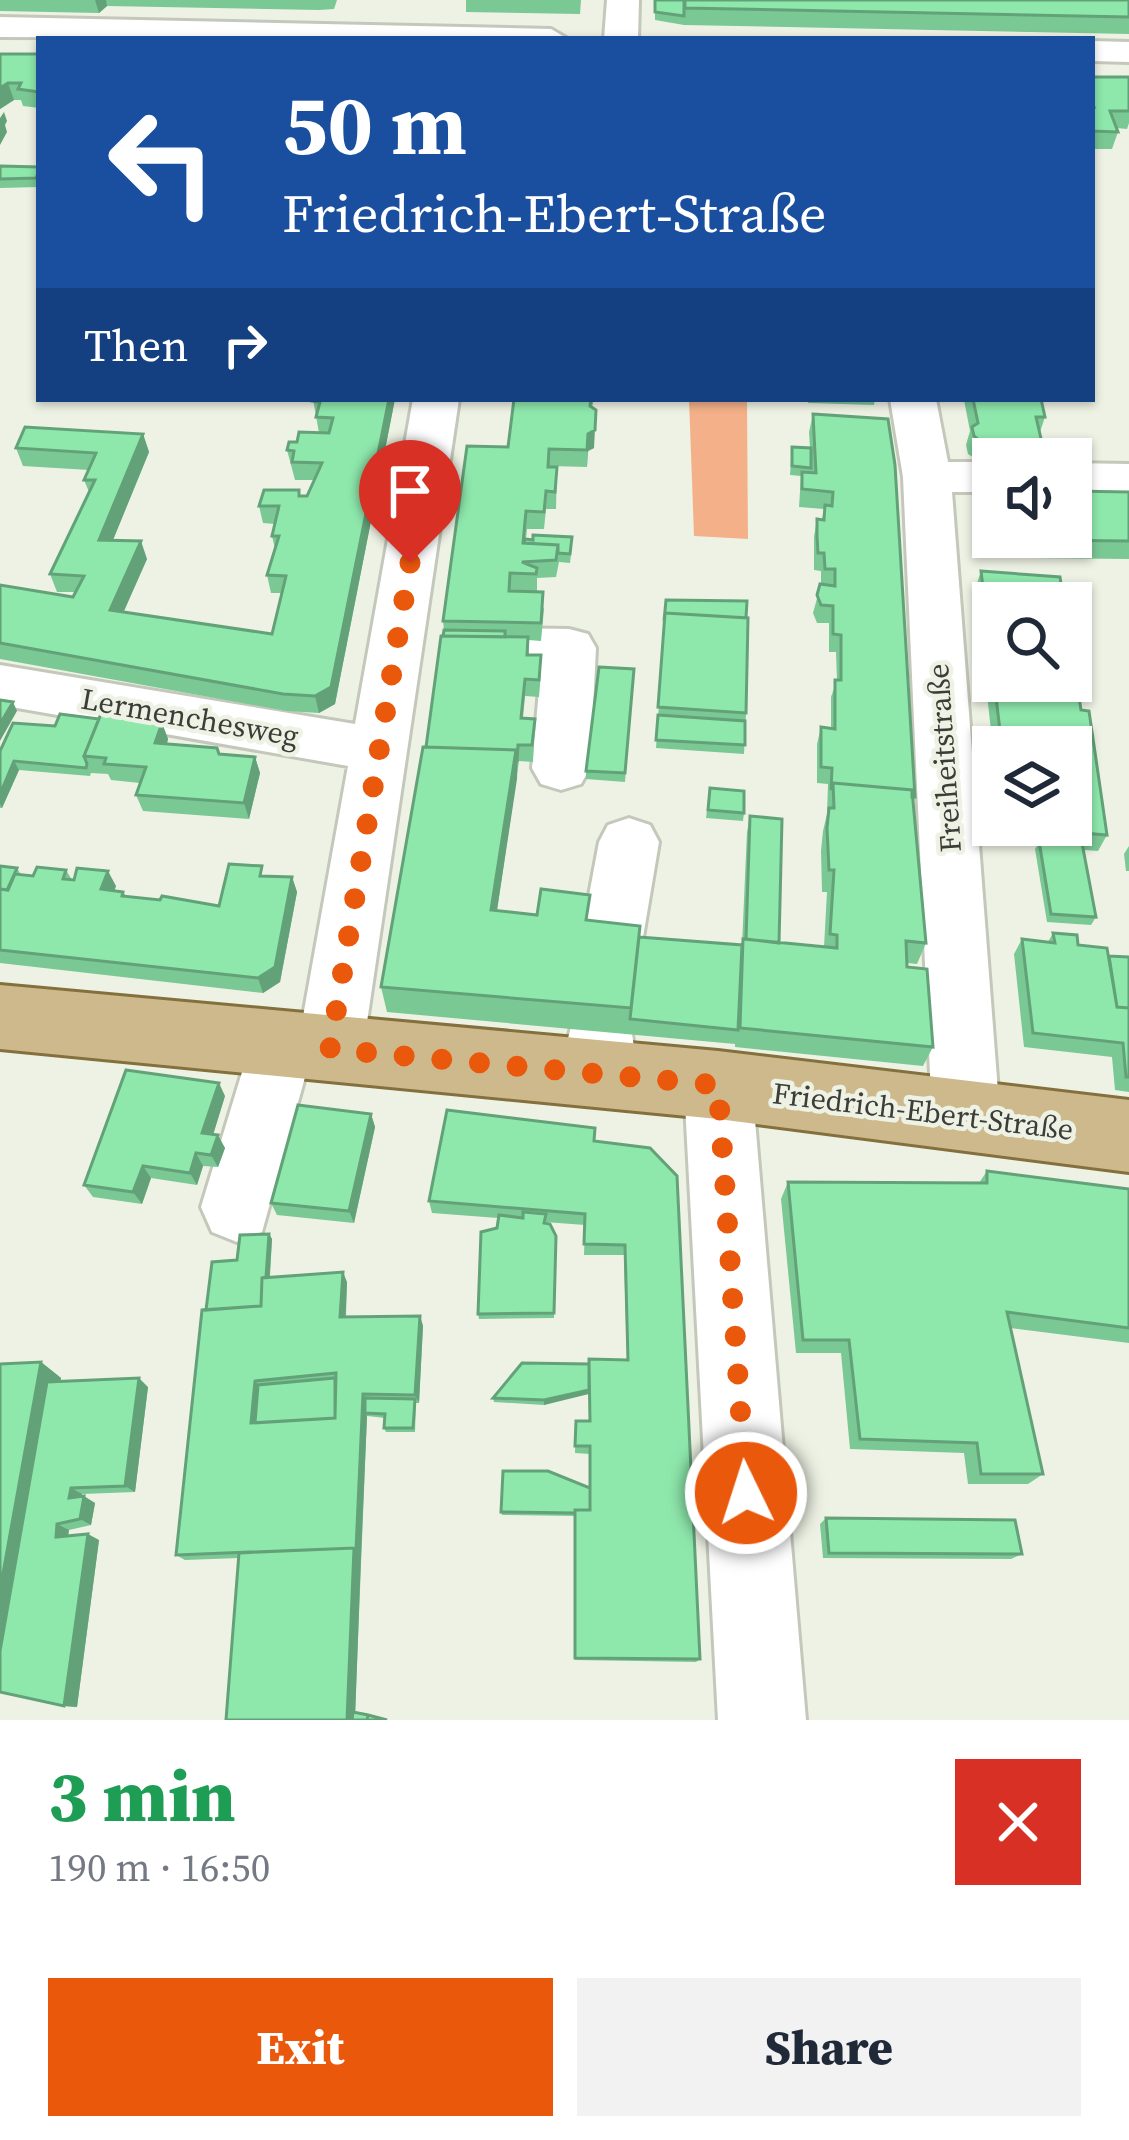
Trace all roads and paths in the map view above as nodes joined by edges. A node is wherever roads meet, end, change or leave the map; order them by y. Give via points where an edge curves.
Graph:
1 (372, 0) edge
2 (422, 0) edge
3 (623, 0) edge
4 (0, 27) edge
5 (353, 34) junction
6 (415, 36) joint
7 (621, 36) edge
8 (1095, 51) edge
9 (1129, 52) edge
10 (0, 54) edge
11 (36, 55) edge
12 (1095, 79) edge
13 (1129, 80) edge
14 (436, 402) edge
15 (914, 402) edge
16 (927, 477) junction
17 (972, 478) edge
18 (1092, 478) edge
19 (1129, 479) edge
20 (505, 646) edge
21 (0, 685) edge
22 (381, 750) junction
23 (561, 768) dead end
24 (629, 842) dead end
25 (610, 949) edge
26 (0, 1017) edge
27 (305, 1046) junction
28 (718, 1085) junction
29 (967, 1118) junction
30 (1129, 1136) edge
31 (237, 1208) dead end
32 (762, 1720) edge

1 - 5 street
2 - 6 street
3 - 7 street
4 - 5 street
5 - 6 street
8 - 9 street
10 - 11 street
12 - 13 street
14 - 22 street via 420,645
15 - 16 street, Freiheitstraße
16 - 17 street
16 - 29 street, Freiheitstraße
18 - 19 street
20 - 23 street via 569,648
21 - 22 street, Lermenchesweg
22 - 27 street
24 - 25 street
26 - 27 main road, Friedrich-Ebert-Straße
27 - 28 main road, Friedrich-Ebert-Straße via 600,1052
27 - 31 street
28 - 29 main road, Friedrich-Ebert-Straße
28 - 32 street
29 - 30 main road, Friedrich-Ebert-Straße

